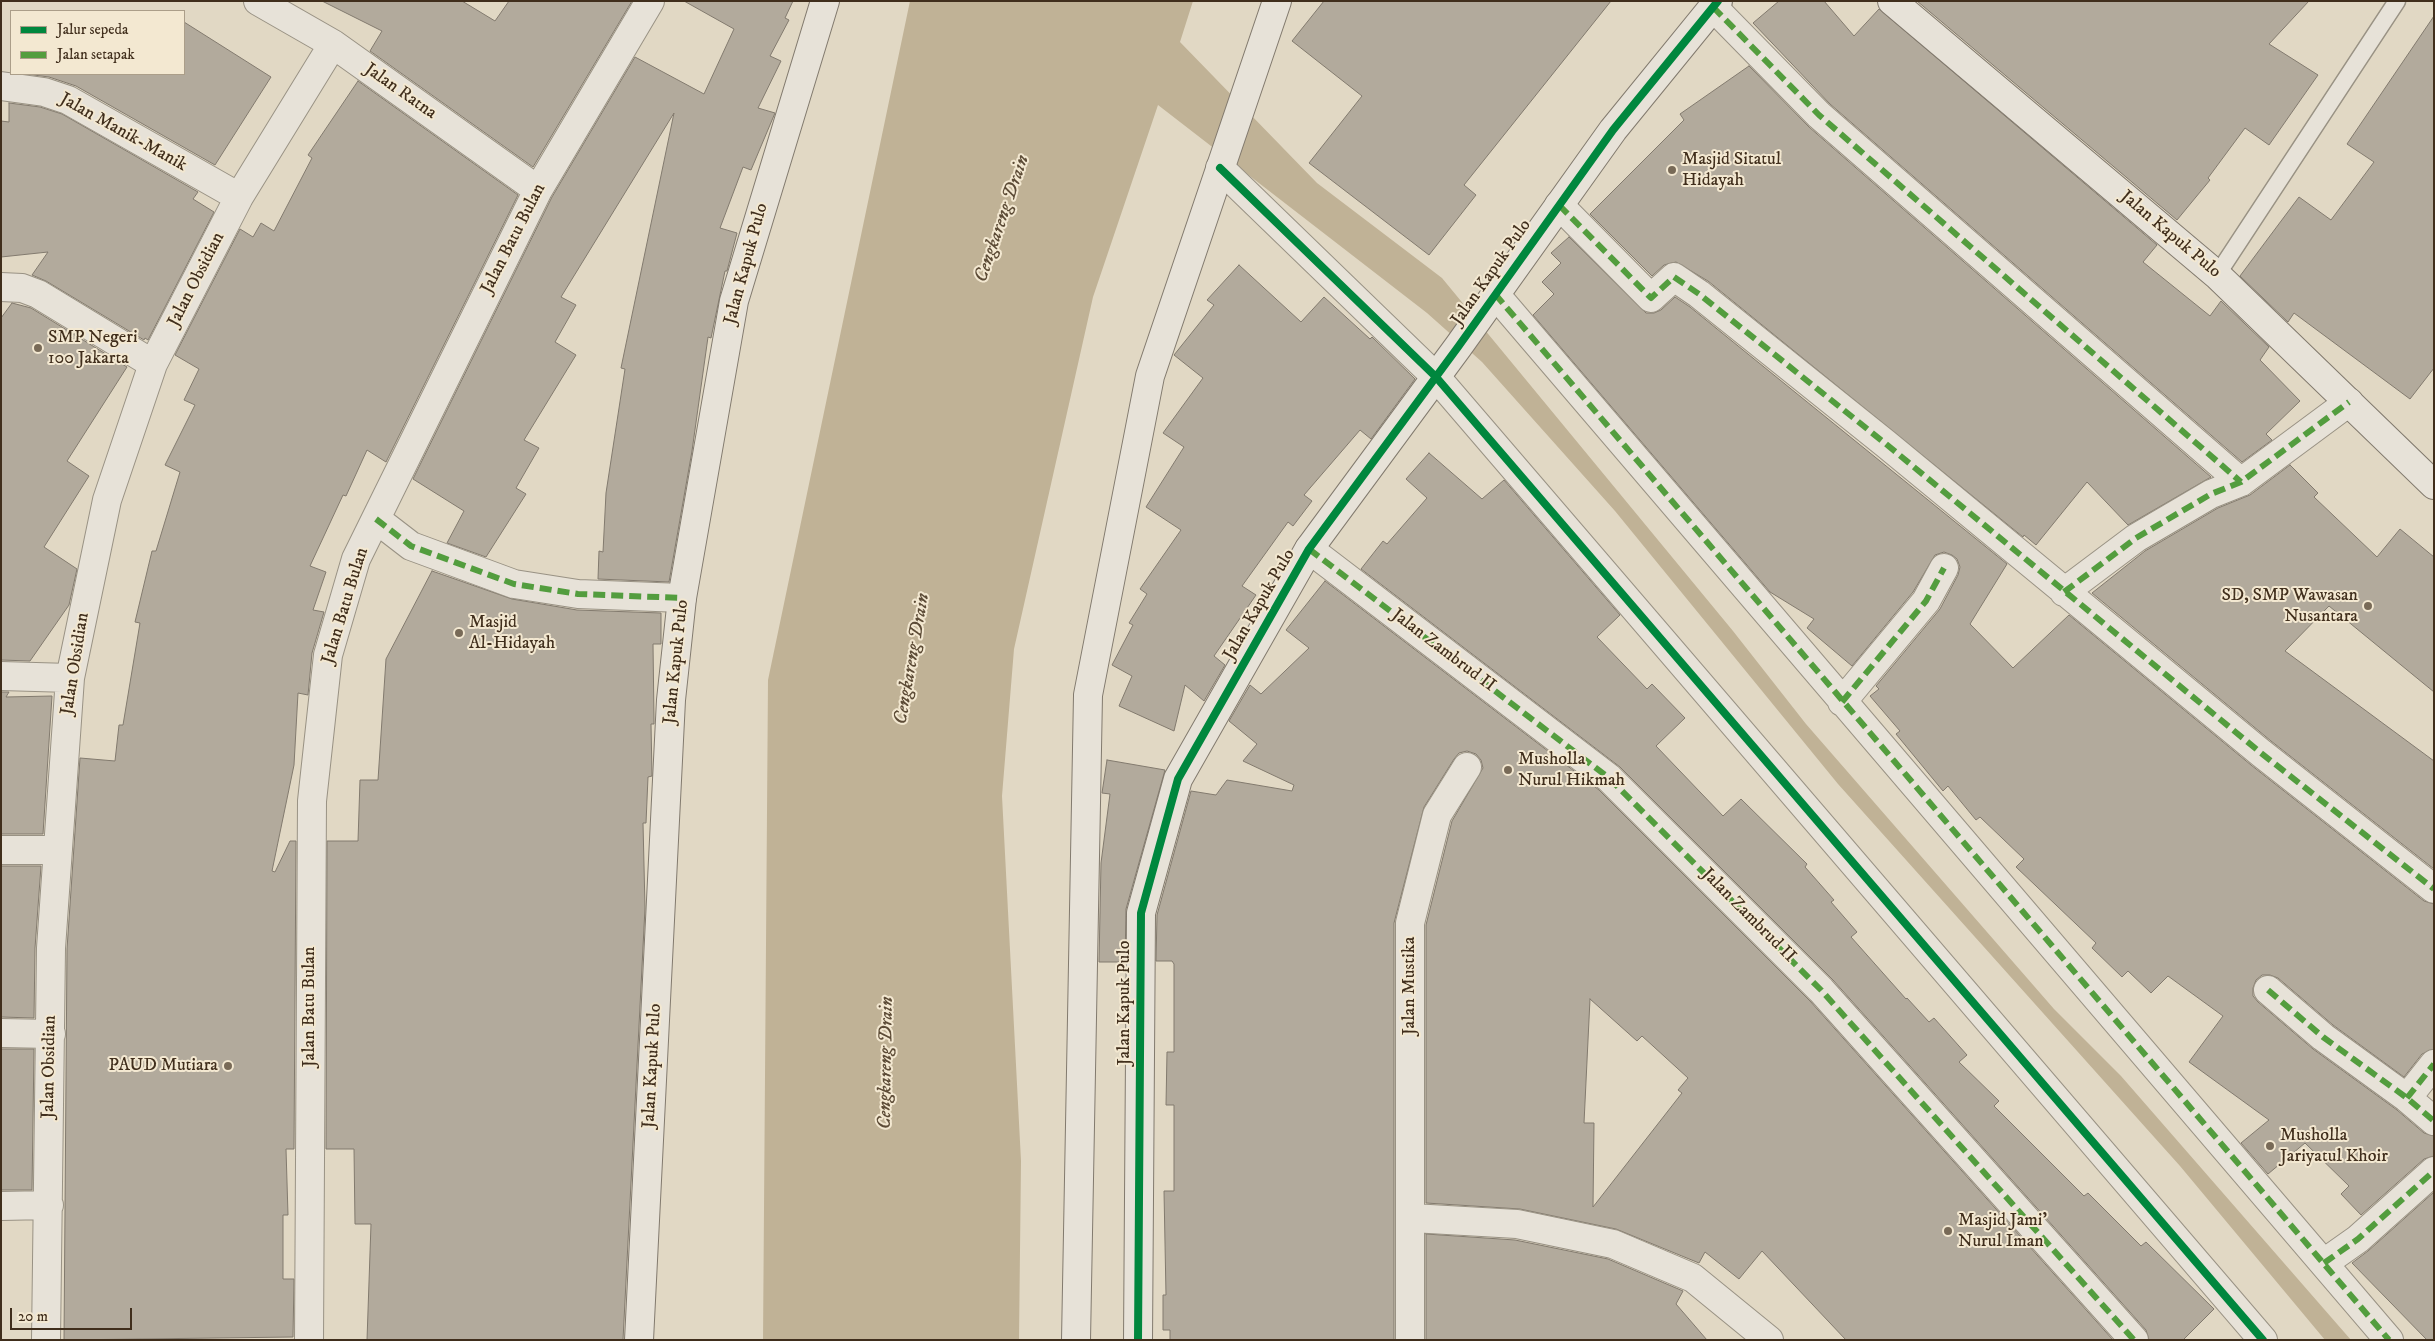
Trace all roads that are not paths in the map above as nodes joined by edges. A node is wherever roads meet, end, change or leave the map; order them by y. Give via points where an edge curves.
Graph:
1 (258, 1) edge
2 (650, 1) edge
3 (825, 1) edge
4 (1277, 1) edge
5 (1892, 1) edge
6 (2397, 1) edge
7 (1715, 4) edge
8 (333, 44) junction
9 (1, 86) edge
10 (1221, 164) junction
11 (538, 190) junction
12 (239, 197) junction
13 (1559, 205) junction
14 (2217, 275) junction
15 (1, 287) edge
16 (1488, 304) junction
17 (153, 364) junction
18 (1436, 377) junction
19 (2349, 402) junction
20 (2241, 482) junction
21 (2434, 485) edge
22 (376, 520) junction
23 (1309, 549) junction
24 (1944, 568) dead end
25 (2064, 592) junction
26 (682, 598) junction
27 (1, 676) edge
28 (70, 678) junction
29 (1842, 702) junction
30 (1467, 767) dead end
31 (1, 850) edge
32 (58, 850) junction
33 (2434, 889) edge
34 (2268, 990) dead end
35 (1, 1033) edge
36 (50, 1034) junction
37 (2434, 1064) edge
38 (2407, 1098) junction
39 (2434, 1122) edge
40 (2434, 1171) edge
41 (1, 1206) edge
42 (48, 1206) junction
43 (1412, 1218) junction
44 (2324, 1263) junction
45 (46, 1340) edge
46 (309, 1340) edge
47 (639, 1340) edge
48 (1076, 1340) edge
49 (1138, 1340) edge
50 (1410, 1340) edge
51 (1769, 1340) edge
52 (2134, 1340) edge
53 (2263, 1340) edge
54 (2389, 1340) edge

1 - 8 street, Jalan Ratna
2 - 11 street, Jalan Batu Bulan
3 - 26 street, Jalan Kapuk Pulo via 734,301
4 - 10 street
5 - 14 street, Jalan Kapuk Pulo
6 - 14 lane
7 - 13 street, Jalan Kapuk Pulo via 1613,130
7 - 20 street via 1820,115
8 - 11 street, Jalan Ratna
8 - 12 street, Jalan Obsidian
9 - 12 street, Jalan Manik-Manik via 44,92 68,100
10 - 18 street
10 - 48 street via 1150,376 1088,695
11 - 22 street, Jalan Batu Bulan
12 - 17 street, Jalan Obsidian
13 - 16 street, Jalan Kapuk Pulo
13 - 25 street via 1651,298 1674,277 1894,450
14 - 19 street, Jalan Kapuk Pulo
15 - 17 street via 22,288 38,294
16 - 18 street, Jalan Kapuk Pulo
16 - 29 street
17 - 28 street, Jalan Obsidian via 107,500
18 - 23 street, Jalan Kapuk Pulo
18 - 53 street
19 - 20 street
19 - 21 street, Jalan Kapuk Pulo
20 - 25 street via 2211,494 2136,538
22 - 26 street via 411,546 514,584 578,594
22 - 46 street, Jalan Batu Bulan via 356,559 328,655 312,802
23 - 49 street, Jalan Kapuk Pulo via 1178,779 1141,913
23 - 52 street, Jalan Zambrud II via 1609,778 1822,990
24 - 29 street via 1926,602
25 - 33 street
26 - 47 street, Jalan Kapuk Pulo via 671,700
27 - 28 street
28 - 32 street, Jalan Obsidian
29 - 44 street
30 - 43 street, Jalan Mustika via 1437,815 1410,923
31 - 32 street
32 - 36 street, Jalan Obsidian via 51,948
34 - 38 street via 2323,1037
35 - 36 street
36 - 42 street, Jalan Obsidian
37 - 38 street
38 - 39 street
40 - 44 street via 2358,1239
41 - 42 street
42 - 45 street, Jalan Obsidian
43 - 50 street, Jalan Mustika
43 - 51 street via 1517,1224 1613,1244 1693,1278
44 - 54 street

